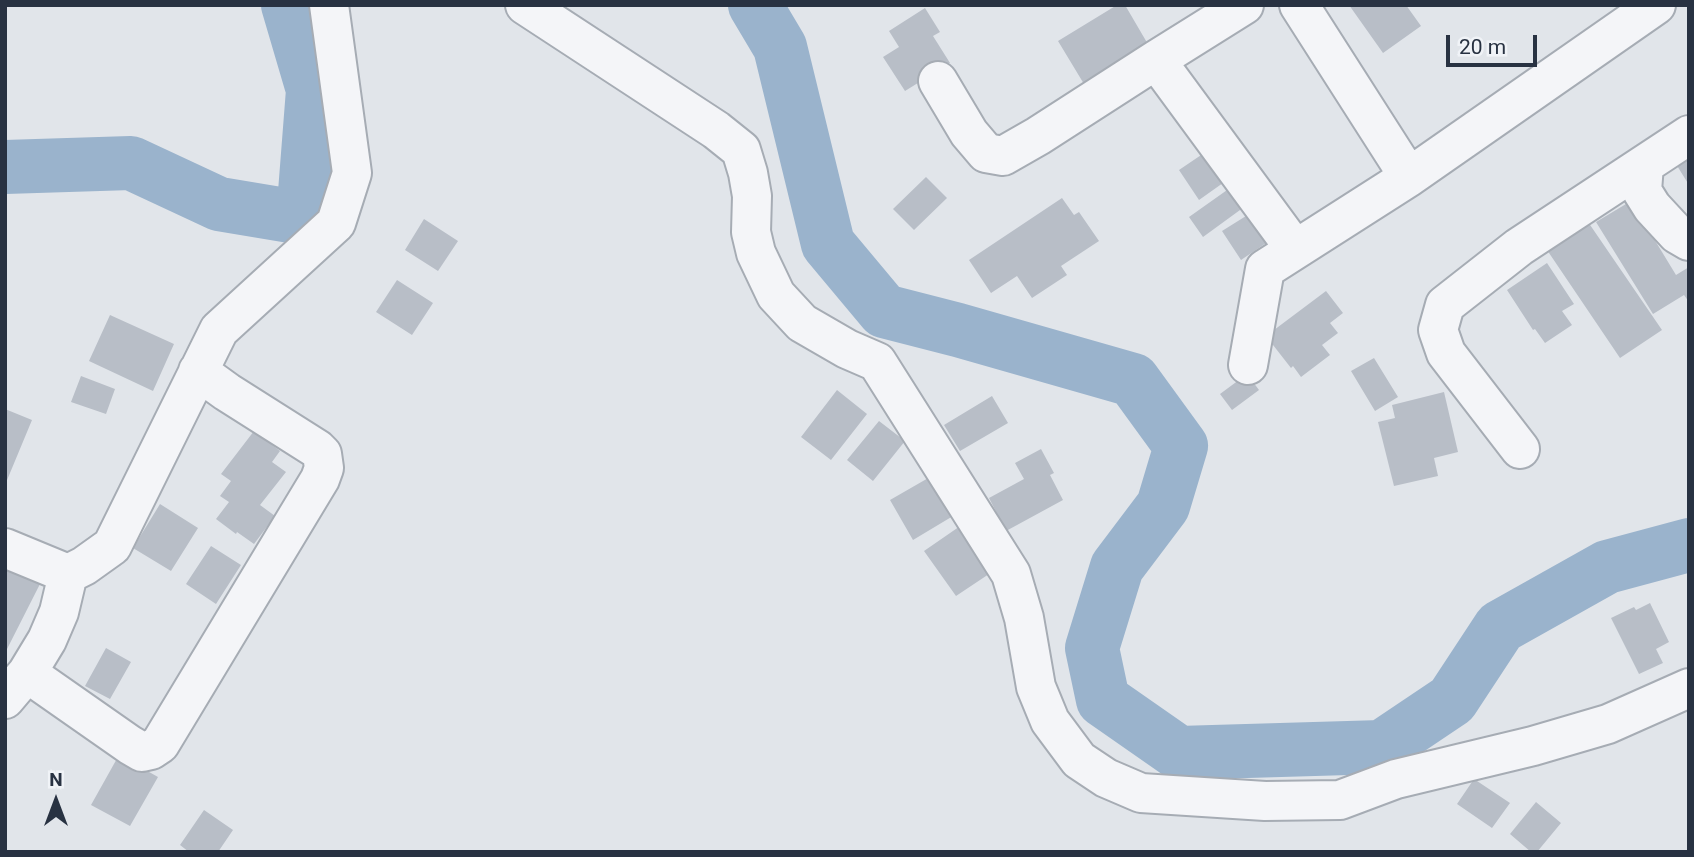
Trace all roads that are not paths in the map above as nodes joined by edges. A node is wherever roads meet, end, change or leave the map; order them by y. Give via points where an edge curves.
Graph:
1 (329, 5) edge
2 (525, 5) edge
3 (1244, 5) edge
4 (1298, 5) edge
5 (1656, 5) edge
6 (1156, 60) junction
7 (938, 81) dead end
8 (1689, 135) edge
9 (1644, 165) junction
10 (1409, 177) junction
11 (1689, 241) edge
12 (1295, 249) junction
13 (1248, 365) dead end
14 (198, 371) junction
15 (1520, 449) dead end
16 (5, 548) edge
17 (68, 574) junction
18 (16, 686) edge
19 (1689, 688) edge

1 - 14 street via 352,173 335,223 219,330
2 - 19 street via 741,150 752,196 751,232 756,253 776,295 802,323 877,362 1011,574 1024,618 1035,687 1050,721 1079,760 1106,778 1141,793 1265,801 1340,800 1396,779 1608,724
3 - 6 street
4 - 10 street
5 - 10 street
6 - 7 street via 1003,156 986,153
6 - 12 street
8 - 9 street
9 - 11 street via 1642,191 1677,234
9 - 15 street via 1519,247 1445,305 1438,330 1446,353
10 - 12 street
12 - 13 street via 1265,269
14 - 17 street via 112,546
14 - 18 street via 317,449 324,468 320,479 160,744 142,752
16 - 17 street
17 - 18 street via 47,640

